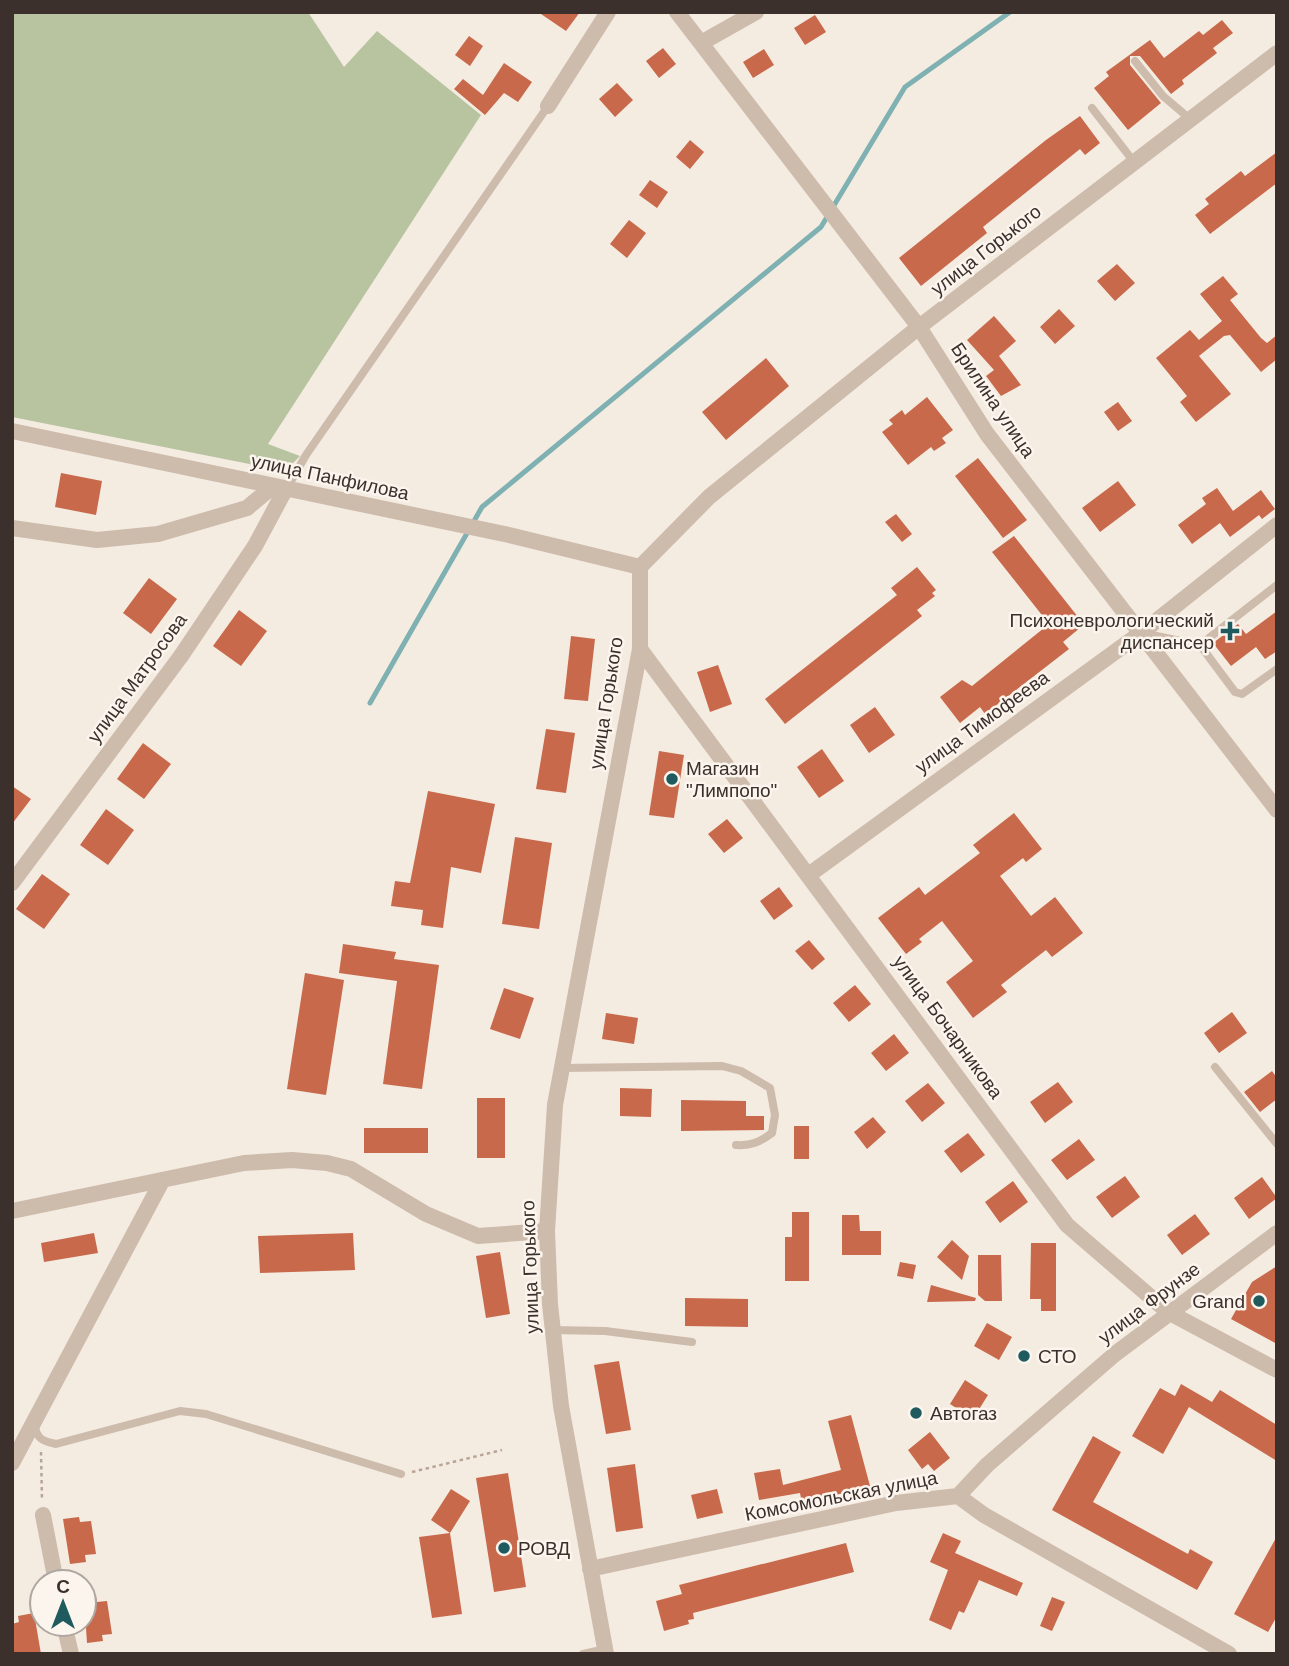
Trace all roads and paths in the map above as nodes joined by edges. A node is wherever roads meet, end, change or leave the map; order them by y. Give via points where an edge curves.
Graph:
1 (608, 12) edge
2 (677, 12) edge
3 (757, 12) edge
4 (701, 43) junction
5 (1277, 53) edge
6 (1135, 61) dead end
7 (548, 106) joint
8 (1091, 108) dead end
9 (1190, 119) junction
10 (1134, 162) junction
11 (919, 327) junction
12 (12, 431) edge
13 (279, 489) junction
14 (1277, 525) edge
15 (12, 528) edge
16 (640, 567) junction
17 (1277, 585) edge
18 (1141, 633) junction
19 (1200, 645) junction
20 (640, 649) junction
21 (1277, 669) edge
22 (1277, 810) edge
23 (810, 874) junction
24 (12, 883) edge
25 (1215, 1067) dead end
26 (561, 1068) junction
27 (1277, 1144) edge
28 (736, 1145) dead end
29 (162, 1181) junction
30 (12, 1211) edge
31 (547, 1231) junction
32 (1277, 1233) edge
33 (1168, 1312) junction
34 (552, 1330) junction
35 (692, 1342) dead end
36 (1277, 1370) edge
37 (34, 1424) junction
38 (43, 1441) junction
39 (502, 1450) dead end
40 (12, 1463) edge
41 (401, 1475) joint
42 (958, 1496) junction
43 (43, 1515) joint
44 (53, 1568) edge
45 (590, 1569) junction
46 (606, 1652) edge
47 (583, 1654) edge
48 (1229, 1654) edge

1 - 7 street
2 - 4 street, Брилина улица
3 - 4 street
4 - 11 street, Брилина улица
5 - 9 street, улица Горького
6 - 9 lane via 1163,96
7 - 13 lane
8 - 10 lane
9 - 10 street, улица Горького
10 - 11 street, улица Горького
11 - 16 street, улица Горького via 709,497
11 - 18 street, Брилина улица via 987,434
12 - 13 street, улица Панфилова
13 - 15 street via 247,508 158,534 97,540
13 - 16 street, улица Панфилова via 509,535
13 - 24 street, улица Матросова via 255,547 181,656
14 - 18 street, улица Тимофеева
16 - 20 street, улица Горького
17 - 19 lane
18 - 19 lane
18 - 22 street, Брилина улица
18 - 23 street, улица Тимофеева
19 - 21 lane via 1235,692 1242,694
20 - 23 street, улица Бочарникова
20 - 26 street, улица Горького
23 - 33 street, улица Бочарникова via 1067,1225
25 - 27 lane
26 - 28 lane via 722,1066 741,1071 770,1088 775,1115 772,1133 763,1140
26 - 31 street, улица Горького via 549,1162
29 - 30 street
29 - 31 street via 244,1163 327,1163 351,1169 459,1230 478,1236
29 - 37 street
31 - 34 street, улица Горького
32 - 33 street, улица Фрунзе
33 - 36 street, улица Бочарникова
33 - 42 street, улица Фрунзе via 987,1465
34 - 35 lane via 606,1331
34 - 45 street, улица Горького
37 - 38 lane
37 - 40 street
38 - 41 lane via 56,1444 180,1411
38 - 43 path
39 - 41 path
42 - 45 street, Комсомольская улица via 896,1503
42 - 48 street, Комсомольская улица
43 - 44 street
45 - 46 street, улица Горького
46 - 47 lane

